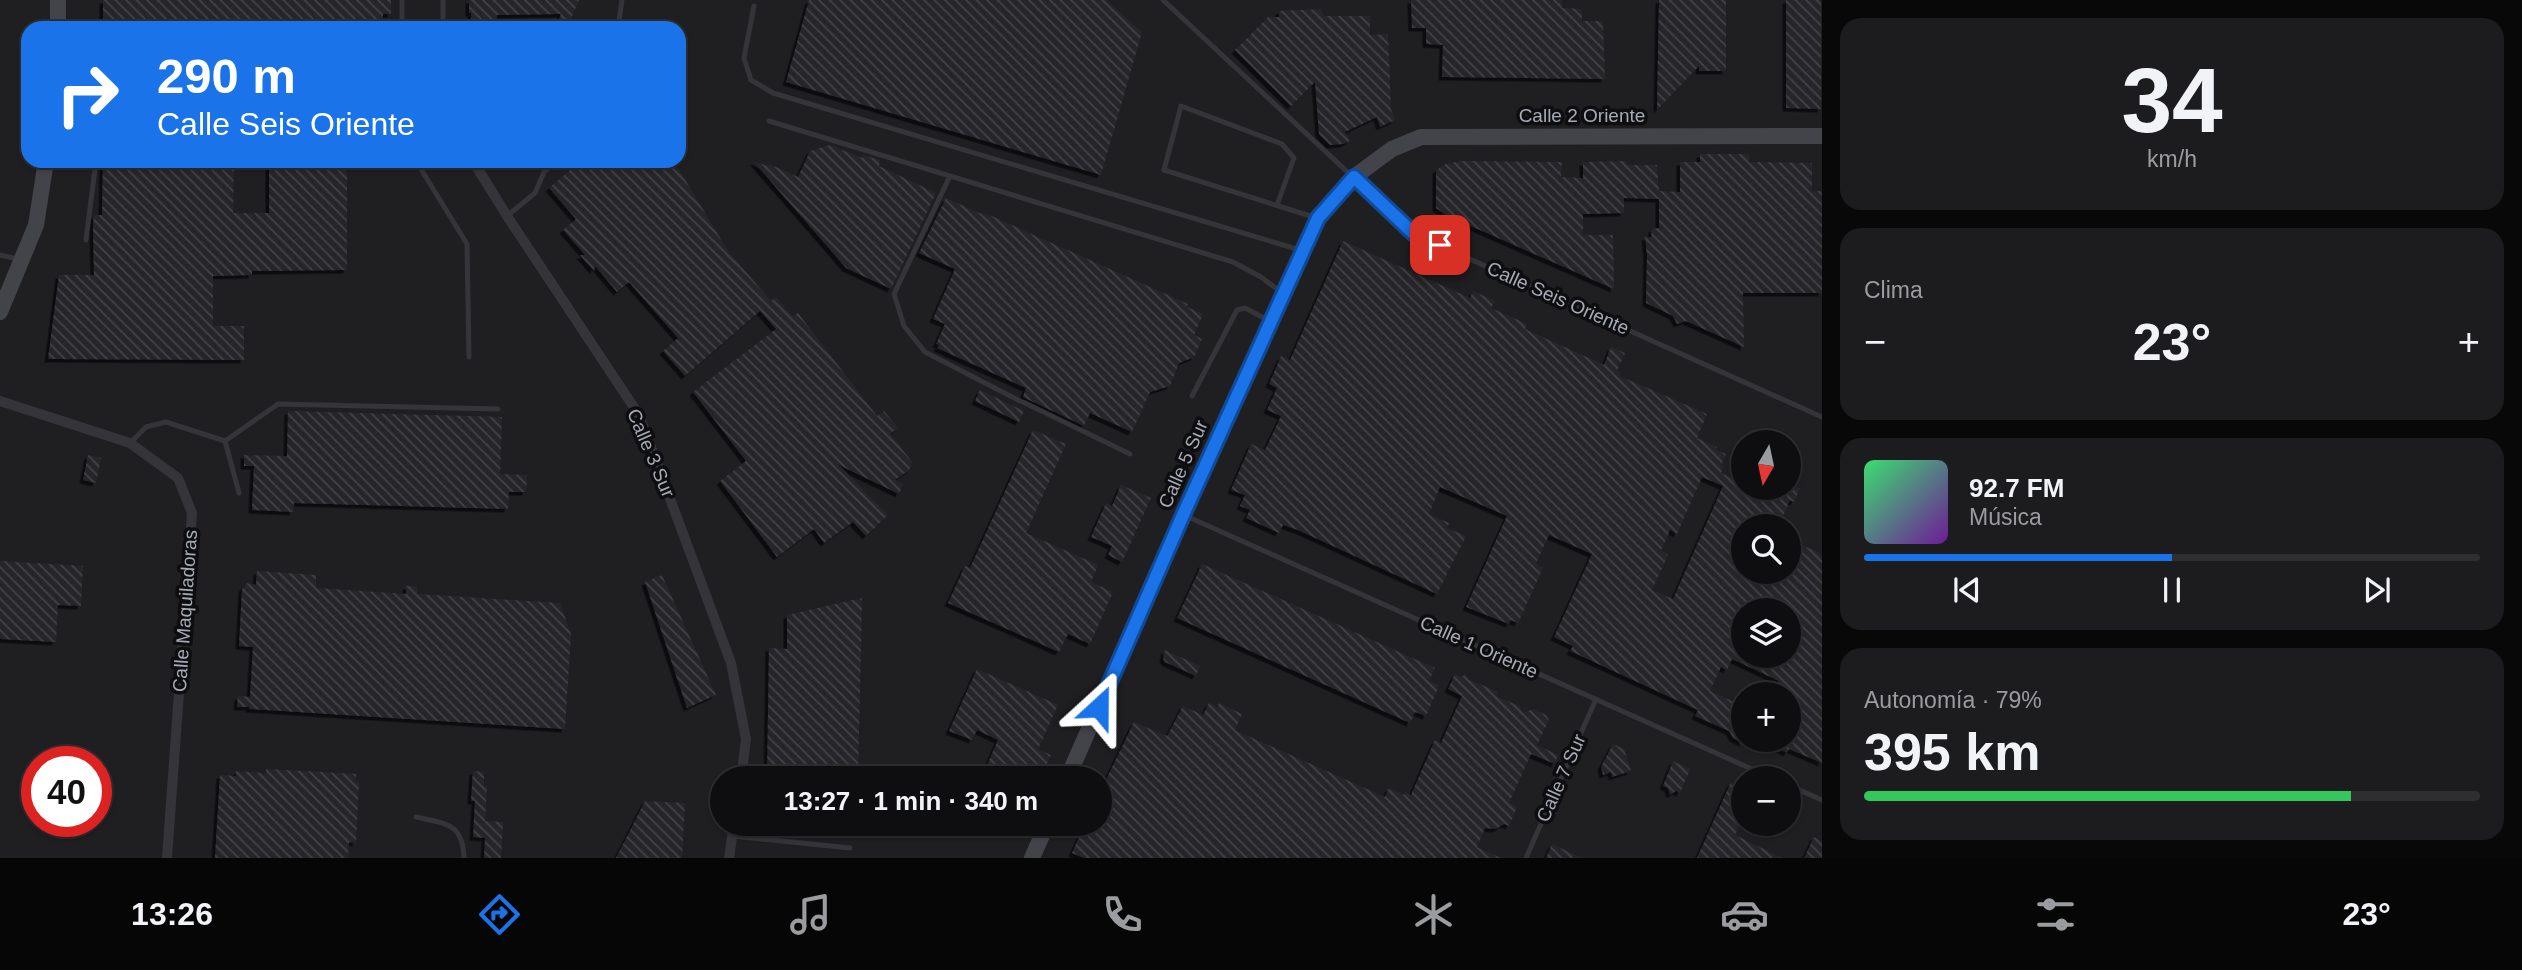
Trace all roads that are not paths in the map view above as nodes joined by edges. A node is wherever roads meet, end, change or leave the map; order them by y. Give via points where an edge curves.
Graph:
1 (58, 0) edge
2 (402, 0) edge
3 (443, 0) edge
4 (622, 0) edge
5 (1163, 0) edge
6 (754, 6) dead end
7 (58, 21) edge
8 (402, 21) edge
9 (443, 21) edge
10 (619, 21) edge
11 (769, 121) dead end
12 (1822, 136) edge
13 (45, 168) edge
14 (95, 168) edge
15 (420, 168) edge
16 (477, 168) edge
17 (548, 168) edge
18 (950, 176) junction
19 (1354, 177) junction
20 (1278, 205) junction
21 (507, 216) junction
22 (1318, 218) junction
23 (86, 240) dead end
24 (1303, 251) junction
25 (0, 255) edge
26 (21, 260) junction
27 (1283, 294) junction
28 (0, 312) edge
29 (1271, 321) junction
30 (468, 357) dead end
31 (1192, 396) dead end
32 (0, 401) edge
33 (498, 409) dead end
34 (1822, 417) edge
35 (225, 441) junction
36 (130, 443) junction
37 (1130, 454) dead end
38 (239, 493) dead end
39 (1183, 515) junction
40 (1595, 699) junction
41 (743, 766) edge
42 (1073, 766) edge
43 (1745, 766) edge
44 (1801, 791) edge
45 (1822, 800) edge
46 (416, 817) dead end
47 (732, 836) joint
48 (1042, 836) edge
49 (850, 848) dead end
50 (167, 858) edge
51 (464, 858) edge
52 (729, 858) edge
53 (1032, 858) edge
54 (1526, 858) edge

1 - 7 street
2 - 8 lane
3 - 9 lane
4 - 10 lane
5 - 19 lane, Calle Seis Oriente
6 - 24 lane via 744,58 751,80 773,93
11 - 18 lane
12 - 19 street, Calle 2 Oriente via 1421,136 1392,149
13 - 26 street via 36,225
14 - 23 lane
15 - 30 lane via 467,244
16 - 21 street, Calle 3 Sur
17 - 21 lane via 534,193
18 - 27 lane via 1233,262
18 - 37 lane via 894,294 904,326 925,352
19 - 22 street, Calle 5 Sur
19 - 34 lane, Calle Seis Oriente via 1414,234
20 - 20 lane via 1164,170 1181,106 1282,144 1293,158
20 - 22 lane
21 - 41 street, Calle 3 Sur via 639,415 731,663 746,739
22 - 24 street, Calle 5 Sur
24 - 27 street, Calle 5 Sur
25 - 26 lane
26 - 28 street
27 - 29 street, Calle 5 Sur
29 - 31 lane via 1245,308 1237,310
29 - 39 street, Calle 5 Sur
32 - 36 street, Calle Maquiladoras
33 - 35 lane via 278,404
35 - 36 lane via 166,422 146,427
35 - 38 lane
36 - 50 street, Calle Maquiladoras via 178,478 192,513
39 - 40 lane, Calle 1 Oriente
39 - 42 street, Calle 5 Sur
40 - 43 lane, Calle 1 Oriente
40 - 54 lane, Calle 7 Sur
44 - 45 lane
46 - 51 lane via 450,825 463,841
47 - 49 lane
47 - 52 street
48 - 53 street

